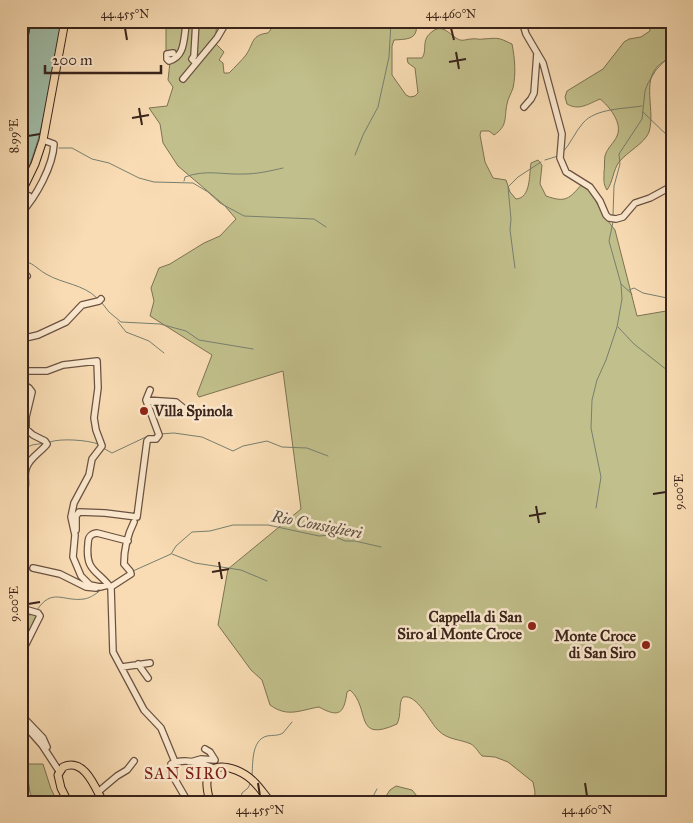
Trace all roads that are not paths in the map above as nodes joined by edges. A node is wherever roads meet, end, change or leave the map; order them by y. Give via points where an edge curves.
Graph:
1 (27, 21) edge
2 (65, 21) edge
3 (187, 21) edge
4 (196, 21) edge
5 (226, 21) edge
6 (522, 21) edge
7 (173, 53) dead end
8 (537, 53) junction
9 (21, 54) edge
10 (196, 63) junction
11 (183, 80) dead end
12 (524, 107) dead end
13 (43, 140) junction
14 (35, 164) junction
15 (47, 169) junction
16 (672, 186) edge
17 (21, 193) edge
18 (27, 201) edge
19 (21, 213) edge
20 (27, 276) dead end
21 (21, 282) edge
22 (100, 300) dead end
23 (21, 339) edge
24 (21, 370) edge
25 (21, 383) edge
26 (150, 390) dead end
27 (146, 400) junction
28 (187, 411) dead end
29 (21, 497) edge
30 (136, 519) junction
31 (128, 541) junction
32 (33, 568) dead end
33 (109, 585) junction
34 (100, 586) junction
35 (21, 608) edge
36 (21, 654) edge
37 (150, 663) dead end
38 (138, 664) junction
39 (122, 668) junction
40 (148, 678) dead end
41 (21, 714) edge
42 (21, 721) edge
43 (204, 749) dead end
44 (47, 752) junction
45 (134, 761) dead end
46 (192, 761) junction
47 (175, 762) junction
48 (215, 768) junction
49 (59, 771) junction
50 (98, 792) junction
51 (70, 801) edge
52 (83, 802) edge
53 (103, 802) edge
54 (188, 802) edge
55 (210, 802) edge
56 (271, 802) edge

1 - 9 main road
2 - 13 main road
3 - 7 street via 183,49 174,59 167,59 167,54
4 - 10 street via 192,59
5 - 10 street
6 - 8 street
8 - 12 street via 534,93
8 - 16 street via 543,63 562,134 561,163 566,172 590,186 613,218 623,217 635,203
10 - 11 street
13 - 14 main road
13 - 15 street via 54,145
14 - 15 street
14 - 17 main road
15 - 18 street
18 - 19 street
20 - 21 street
22 - 23 street via 82,304 66,322
24 - 34 street via 47,370 63,364 97,361 94,418 101,446 92,459 89,475 74,503 71,517 78,571 88,583
25 - 29 street via 32,392 26,429 47,443 26,468 26,486
26 - 27 street
27 - 28 street via 176,402
27 - 30 street via 158,434 156,439 146,441
30 - 31 street
30 - 33 street via 104,513 83,512 77,515 76,554 82,573 93,583
31 - 33 street via 124,562 130,575
31 - 33 street via 97,533 89,536 89,562
32 - 34 street via 60,574 88,588
33 - 34 street
33 - 39 street via 112,649
35 - 36 street via 40,617
37 - 38 street
38 - 39 street
38 - 40 street
39 - 47 street via 144,710 161,728
41 - 44 street via 43,738
42 - 44 street
43 - 46 street via 215,760
44 - 49 street
45 - 50 street via 128,770
46 - 47 street
46 - 48 street
47 - 54 street via 170,771
48 - 55 main road via 207,781
48 - 56 main road via 231,768 252,781
49 - 50 main road via 69,764 78,766
49 - 51 main road via 59,783
50 - 53 main road
51 - 52 street via 80,799

